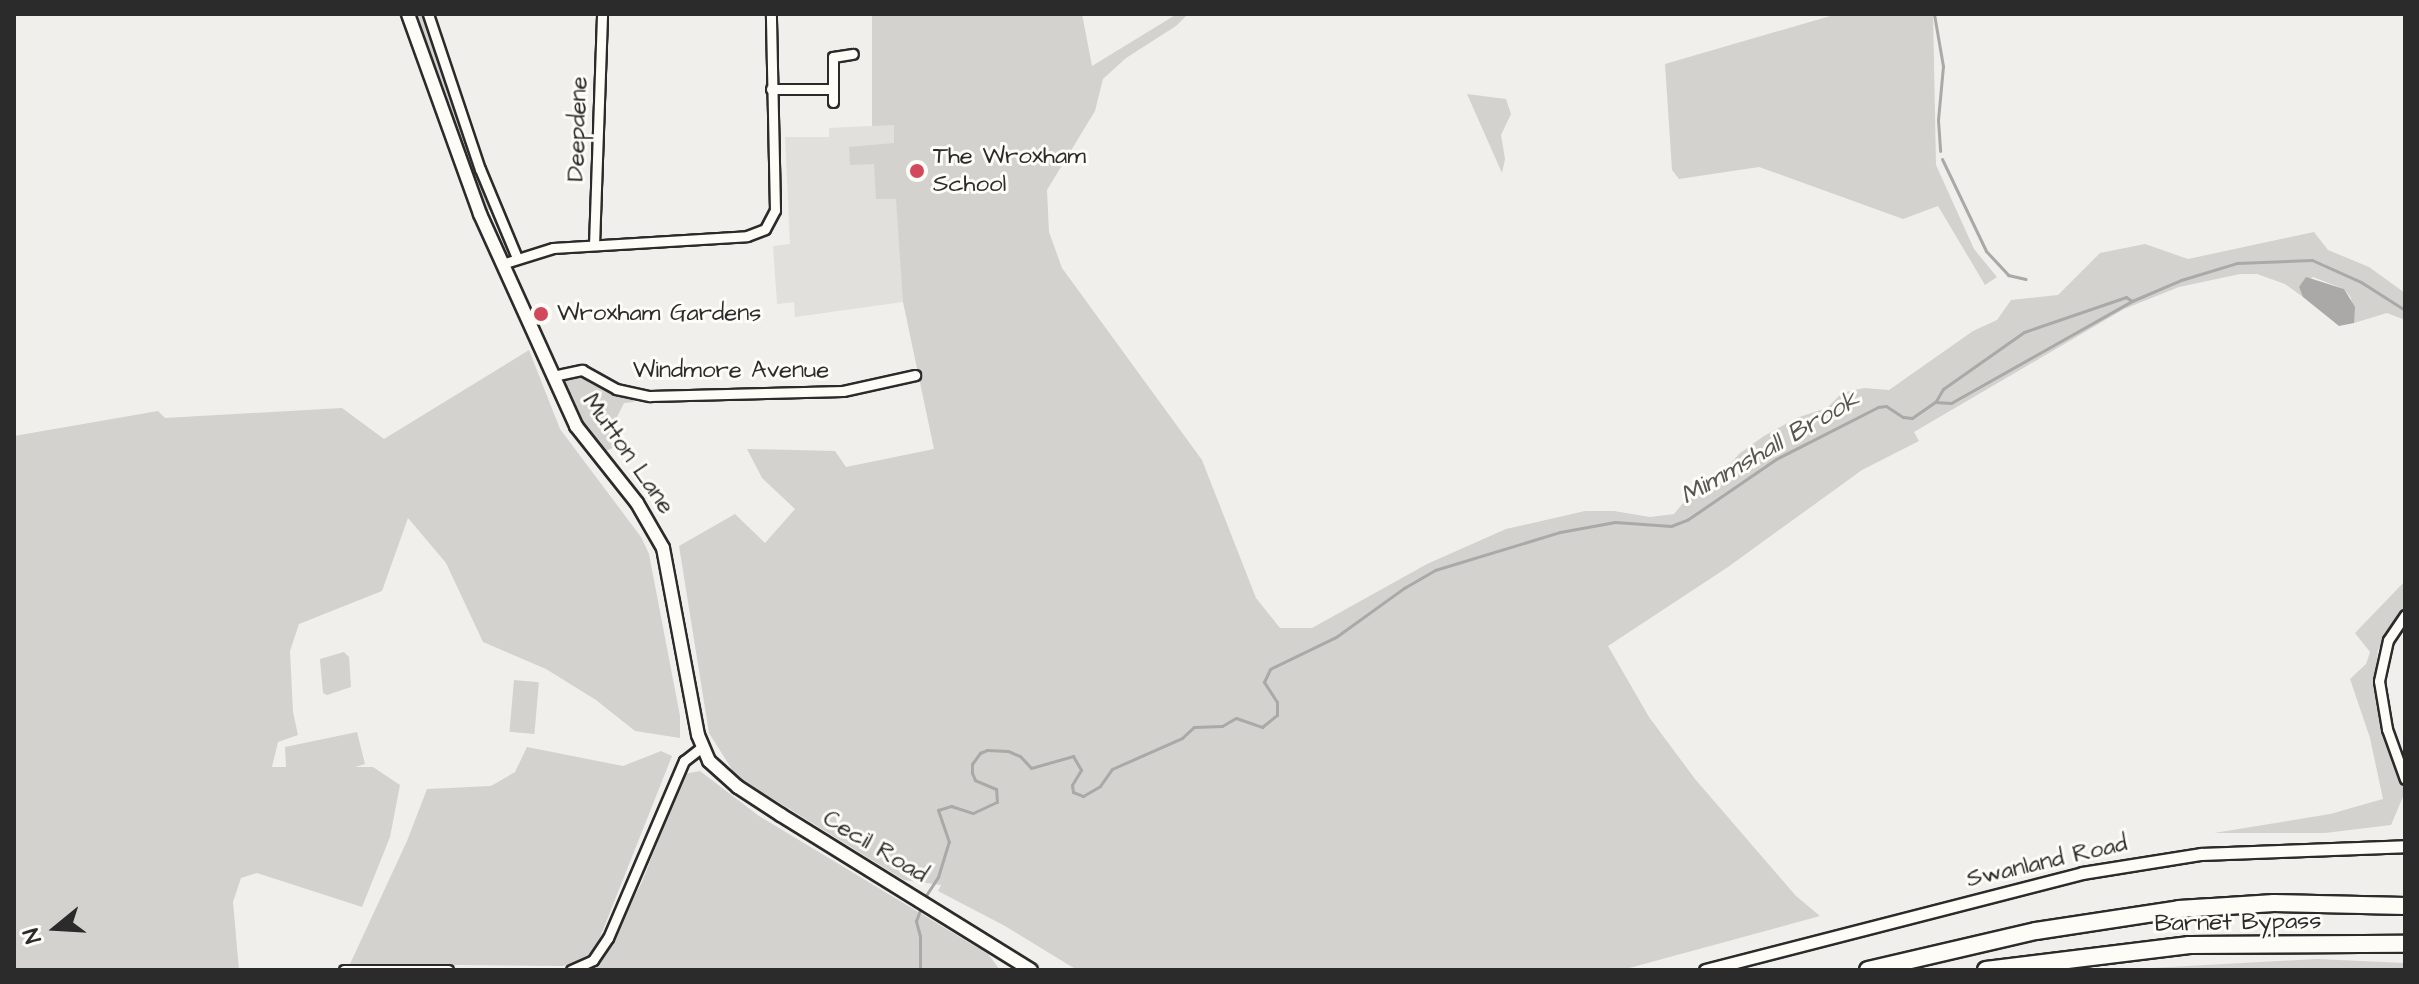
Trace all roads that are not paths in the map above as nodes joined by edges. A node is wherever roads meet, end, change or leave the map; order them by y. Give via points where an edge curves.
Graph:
1 (408, 14) edge
2 (428, 14) edge
3 (602, 14) edge
4 (771, 14) edge
5 (853, 54) dead end
6 (771, 89) junction
7 (832, 89) junction
8 (833, 102) dead end
9 (594, 245) junction
10 (517, 258) junction
11 (502, 264) junction
12 (915, 375) dead end
13 (553, 376) junction
14 (2405, 615) edge
15 (704, 750) junction
16 (2405, 779) edge
17 (2405, 846) edge
18 (2405, 906) edge
19 (2399, 945) edge
20 (344, 970) edge
21 (448, 970) edge
22 (571, 970) edge
23 (1031, 970) edge
24 (1705, 970) edge
25 (1868, 970) edge
26 (1986, 970) edge

1 - 11 main road, Mutton Lane
2 - 10 street via 480,169
3 - 9 street, Deepdene
4 - 6 street
5 - 7 street via 833,57
6 - 7 street
6 - 9 street via 775,210 765,229 747,236
7 - 8 street
9 - 10 street
10 - 11 street
11 - 13 main road, Mutton Lane
12 - 13 street, Windmore Avenue via 846,391 650,396 616,389 582,370
13 - 15 main road, Mutton Lane via 576,426 637,503 663,548
14 - 16 street via 2388,640 2379,681 2387,729
15 - 22 street via 684,761 608,938 593,960
15 - 23 main road, Cecil Road via 738,787
17 - 24 street, Swanland Road via 2201,854 2082,873
18 - 25 highway, Barnet Bypass via 2274,903 2111,918
19 - 26 highway, Barnet Bypass via 2189,945
20 - 21 street

